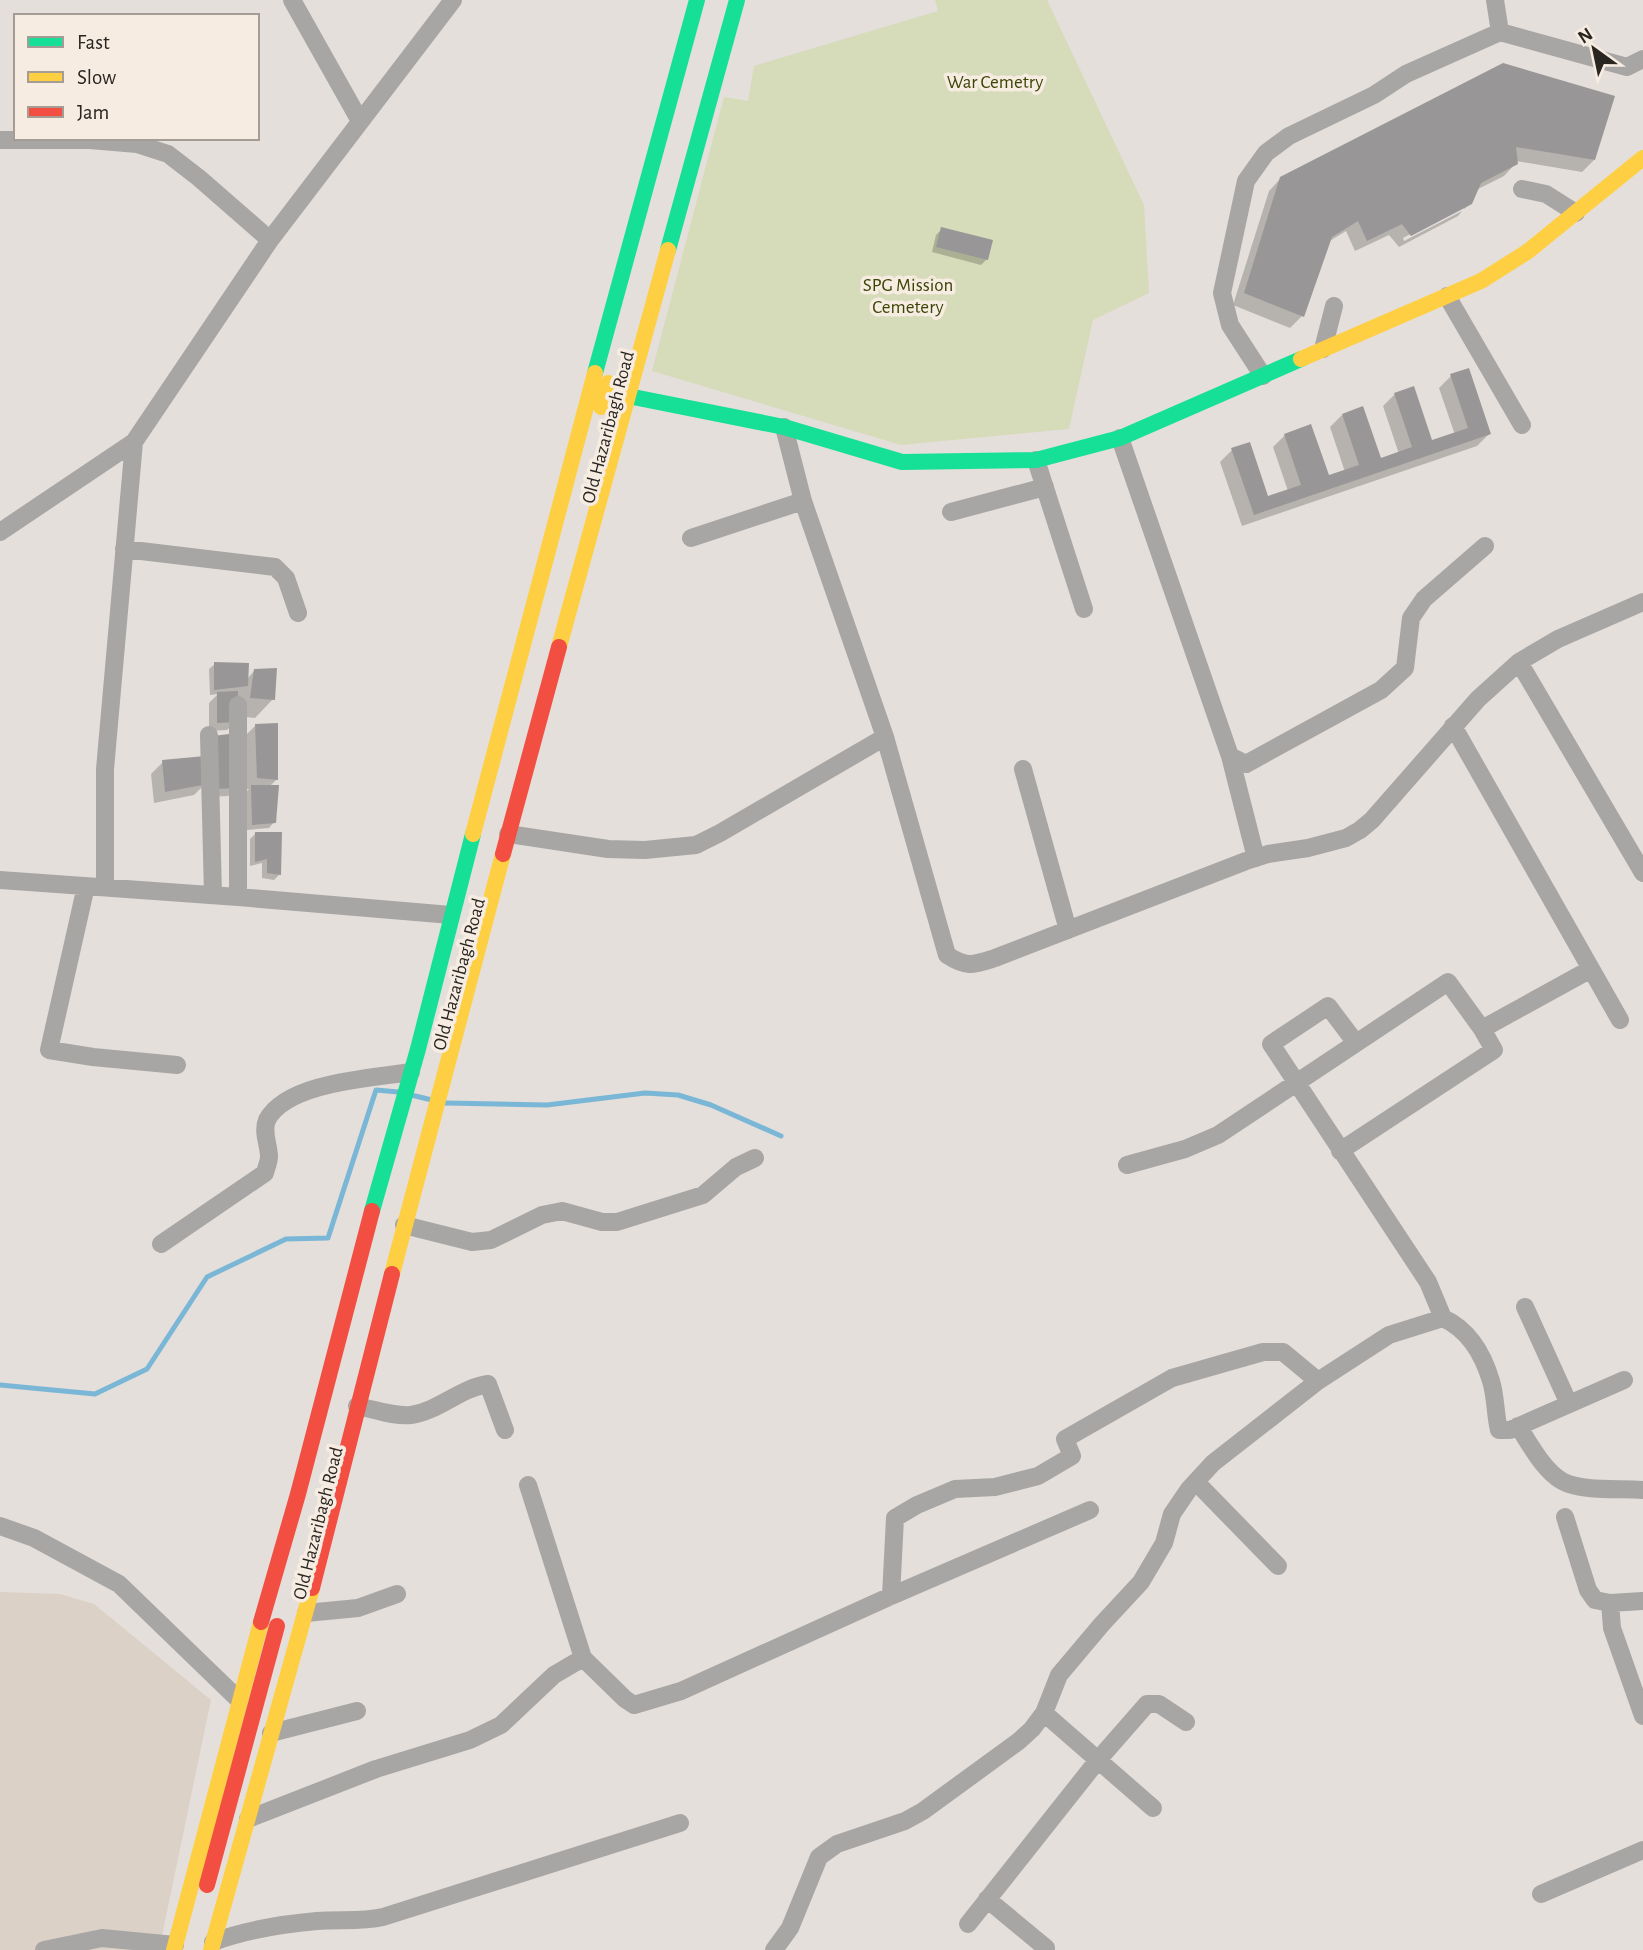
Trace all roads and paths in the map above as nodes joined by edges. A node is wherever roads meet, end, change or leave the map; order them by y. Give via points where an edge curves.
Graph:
1 (292, 0) edge
2 (453, 0) edge
3 (697, 0) edge
4 (712, 0) edge
5 (724, 0) edge
6 (737, 0) edge
7 (1495, 0) edge
8 (1500, 32) junction
9 (1643, 59) edge
10 (360, 121) junction
11 (0, 140) edge
12 (1643, 158) edge
13 (1522, 189) dead end
14 (1576, 213) junction
15 (270, 240) junction
16 (1447, 296) junction
17 (1334, 306) dead end
18 (1323, 349) junction
19 (1263, 376) junction
20 (591, 388) junction
21 (619, 388) junction
22 (1522, 425) dead end
23 (784, 428) junction
24 (1120, 438) junction
25 (134, 442) junction
26 (1036, 460) junction
27 (1045, 487) junction
28 (803, 501) junction
29 (951, 512) dead end
30 (0, 532) edge
31 (691, 538) dead end
32 (1485, 546) dead end
33 (124, 549) junction
34 (1643, 602) edge
35 (1084, 609) dead end
36 (298, 613) dead end
37 (1519, 662) junction
38 (238, 705) dead end
39 (1453, 726) junction
40 (209, 735) dead end
41 (885, 737) junction
42 (1230, 756) junction
43 (1023, 769) dead end
44 (508, 834) junction
45 (1256, 858) junction
46 (1643, 873) edge
47 (0, 880) edge
48 (86, 886) junction
49 (105, 887) junction
50 (213, 895) junction
51 (238, 897) junction
52 (451, 915) junction
53 (1068, 930) junction
54 (1591, 969) junction
55 (1620, 1020) dead end
56 (1482, 1030) junction
57 (1356, 1043) junction
58 (177, 1065) dead end
59 (1295, 1083) junction
60 (421, 1085) junction
61 (418, 1107) junction
62 (1340, 1151) junction
63 (755, 1157) dead end
64 (1127, 1165) dead end
65 (404, 1225) junction
66 (161, 1244) dead end
67 (1525, 1307) dead end
68 (1443, 1318) junction
69 (1624, 1380) dead end
70 (1318, 1381) junction
71 (1569, 1404) junction
72 (357, 1406) junction
73 (1518, 1426) junction
74 (505, 1430) dead end
75 (1196, 1482) junction
76 (528, 1485) dead end
77 (1643, 1490) edge
78 (1090, 1510) dead end
79 (1565, 1517) dead end
80 (0, 1526) edge
81 (1278, 1566) dead end
82 (397, 1594) dead end
83 (891, 1596) junction
84 (1643, 1601) edge
85 (1609, 1603) junction
86 (306, 1613) junction
87 (583, 1658) junction
88 (239, 1700) junction
89 (357, 1712) dead end
90 (1044, 1713) junction
91 (1643, 1716) edge
92 (1186, 1721) dead end
93 (271, 1733) junction
94 (1098, 1760) junction
95 (1153, 1808) dead end
96 (247, 1819) junction
97 (680, 1823) dead end
98 (1643, 1850) edge
99 (1541, 1894) dead end
100 (988, 1899) junction
101 (968, 1924) dead end
102 (208, 1947) edge
103 (1046, 1948) dead end
104 (179, 1949) edge
105 (44, 1950) edge
106 (774, 1950) edge

1 - 10 street
2 - 10 street
3 - 20 street
4 - 21 street, Old Hazaribagh Road
5 - 21 street, Old Hazaribagh Road
6 - 21 street
7 - 8 street
8 - 9 street via 1627,67
8 - 19 street via 1406,74 1374,95 1289,136 1266,152 1246,181 1222,293 1230,325
10 - 15 street
11 - 15 street via 102,141 137,144 168,154
12 - 14 street
13 - 14 street via 1546,194
14 - 16 street via 1528,252
15 - 25 street
16 - 18 street
16 - 22 street
17 - 18 street
18 - 19 street
19 - 24 street
20 - 21 street
20 - 52 street
21 - 23 street
21 - 44 street
21 - 60 street, Old Hazaribagh Road, bridge via 607,408 460,916
23 - 26 street via 902,462
23 - 28 street
24 - 26 street
24 - 42 street
25 - 30 street
25 - 33 street
26 - 27 street
27 - 29 street
27 - 35 street
28 - 31 street
28 - 41 street
32 - 42 street via 1424,599 1411,618 1405,667 1381,690 1246,764
33 - 36 street via 275,567 286,578
33 - 49 street via 105,769
34 - 37 street via 1558,639
37 - 39 street
37 - 46 street
38 - 51 street
39 - 45 street via 1360,830 1346,838
39 - 54 street
40 - 50 street
41 - 44 street via 696,845 608,849
41 - 53 street via 947,955 961,964 976,964
42 - 45 street
43 - 53 street
44 - 60 street
45 - 53 street
47 - 48 street
48 - 49 street
48 - 58 street via 49,1050
49 - 50 street
50 - 51 street
51 - 52 street
52 - 60 street
54 - 55 street
54 - 56 street
56 - 57 street via 1448,982
56 - 62 street via 1493,1050
57 - 59 street
57 - 59 street via 1328,1006 1305,1021 1271,1044
59 - 62 street
59 - 64 street via 1218,1135
60 - 61 street, Old Hazaribagh Road
60 - 61 street
60 - 66 street via 323,1084 288,1100 266,1123 269,1158 265,1173
61 - 65 street
61 - 88 street via 359,1256
61 - 102 street, Old Hazaribagh Road
61 - 104 street, Old Hazaribagh Road via 333,1400 245,1751
62 - 68 street via 1428,1282
63 - 65 street via 703,1195 617,1222 562,1211 542,1215 491,1240 472,1242
65 - 72 street
67 - 71 street
68 - 70 street via 1388,1335
68 - 73 street via 1471,1338 1491,1382 1499,1430
69 - 71 street
70 - 75 street via 1213,1463
70 - 83 street via 1283,1352 1263,1352 1172,1378 1065,1439 1072,1456 1038,1476 995,1487 955,1489 917,1504 895,1518
71 - 73 street
72 - 74 street via 410,1415 488,1384
72 - 86 street
73 - 77 street via 1547,1468 1563,1481 1577,1487
75 - 81 street
75 - 90 street via 1172,1514 1164,1543 1142,1582 1059,1675
76 - 87 street
78 - 83 street
79 - 85 street via 1588,1590 1595,1600
80 - 88 street via 34,1538 118,1584
82 - 86 street via 358,1608
83 - 87 street via 681,1691 634,1704
84 - 85 street
85 - 91 street via 1612,1628
86 - 93 street
87 - 96 street via 554,1675 501,1725 470,1740 376,1769
88 - 104 street
89 - 93 street
90 - 94 street
90 - 106 street via 1019,1741 922,1811 837,1843 819,1857 790,1928
92 - 94 street via 1159,1704 1147,1704
93 - 96 street
94 - 95 street
94 - 100 street
96 - 102 street
97 - 102 street via 383,1917 237,1933
98 - 99 street
100 - 101 street
100 - 103 street
104 - 105 street via 102,1938

